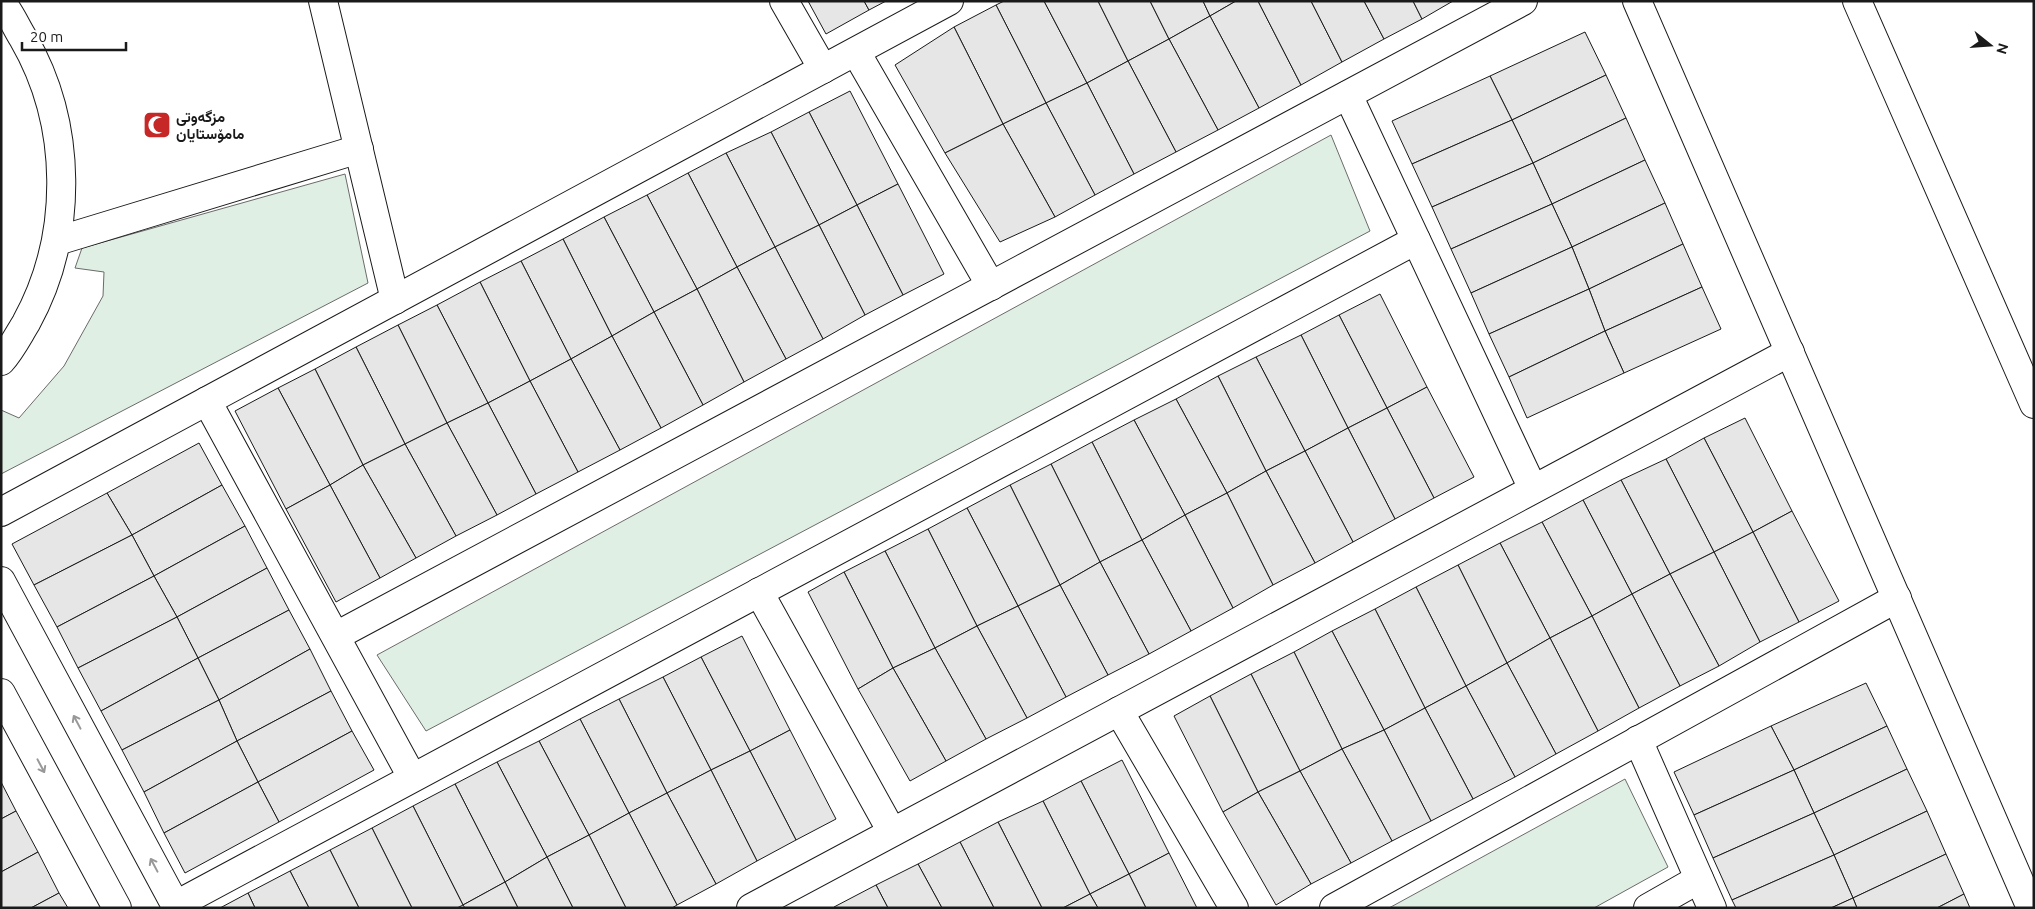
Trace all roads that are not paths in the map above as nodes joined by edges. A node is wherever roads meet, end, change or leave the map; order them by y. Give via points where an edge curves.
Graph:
1 (323, 1) edge
2 (784, 1) edge
3 (949, 1) edge
4 (1524, 1) edge
5 (1637, 1) edge
6 (1858, 1) edge
7 (1, 2) edge
8 (856, 52) junction
9 (823, 69) junction
10 (1348, 95) junction
11 (359, 149) junction
12 (1416, 240) junction
13 (56, 241) junction
14 (991, 286) junction
15 (395, 300) junction
16 (1790, 352) junction
17 (1, 362) edge
18 (207, 401) junction
19 (2034, 404) edge
20 (1533, 489) junction
21 (1, 512) edge
22 (1, 581) edge
23 (759, 592) junction
24 (1896, 598) junction
25 (336, 636) junction
26 (1, 693) edge
27 (1119, 711) junction
28 (1638, 740) junction
29 (412, 777) junction
30 (892, 832) junction
31 (1699, 879) junction
32 (176, 906) edge
33 (117, 908) edge
34 (751, 908) edge
35 (1234, 908) edge
36 (1334, 908) edge
37 (1648, 908) edge
38 (1712, 908) edge
39 (2031, 908) edge

1 - 11 street
2 - 9 street
3 - 8 street
4 - 10 street
5 - 16 street
6 - 19 street
7 - 13 street via 36,59 55,118 62,180
8 - 9 street
8 - 14 street
9 - 15 street
10 - 12 street
10 - 14 street
11 - 13 street
11 - 15 street
12 - 20 street
12 - 23 street
13 - 17 street via 39,299 10,352
14 - 25 street
15 - 18 street
16 - 20 street
16 - 24 street
18 - 21 street
18 - 25 street
20 - 27 street
32 -> 22 street
23 - 29 street
23 - 30 street
24 - 28 street
24 - 39 street
25 - 29 street
26 -> 33 street
27 - 30 street
27 - 35 street
28 - 31 street
28 - 36 street
29 - 32 street
30 - 34 street
31 - 37 street
31 - 38 street

